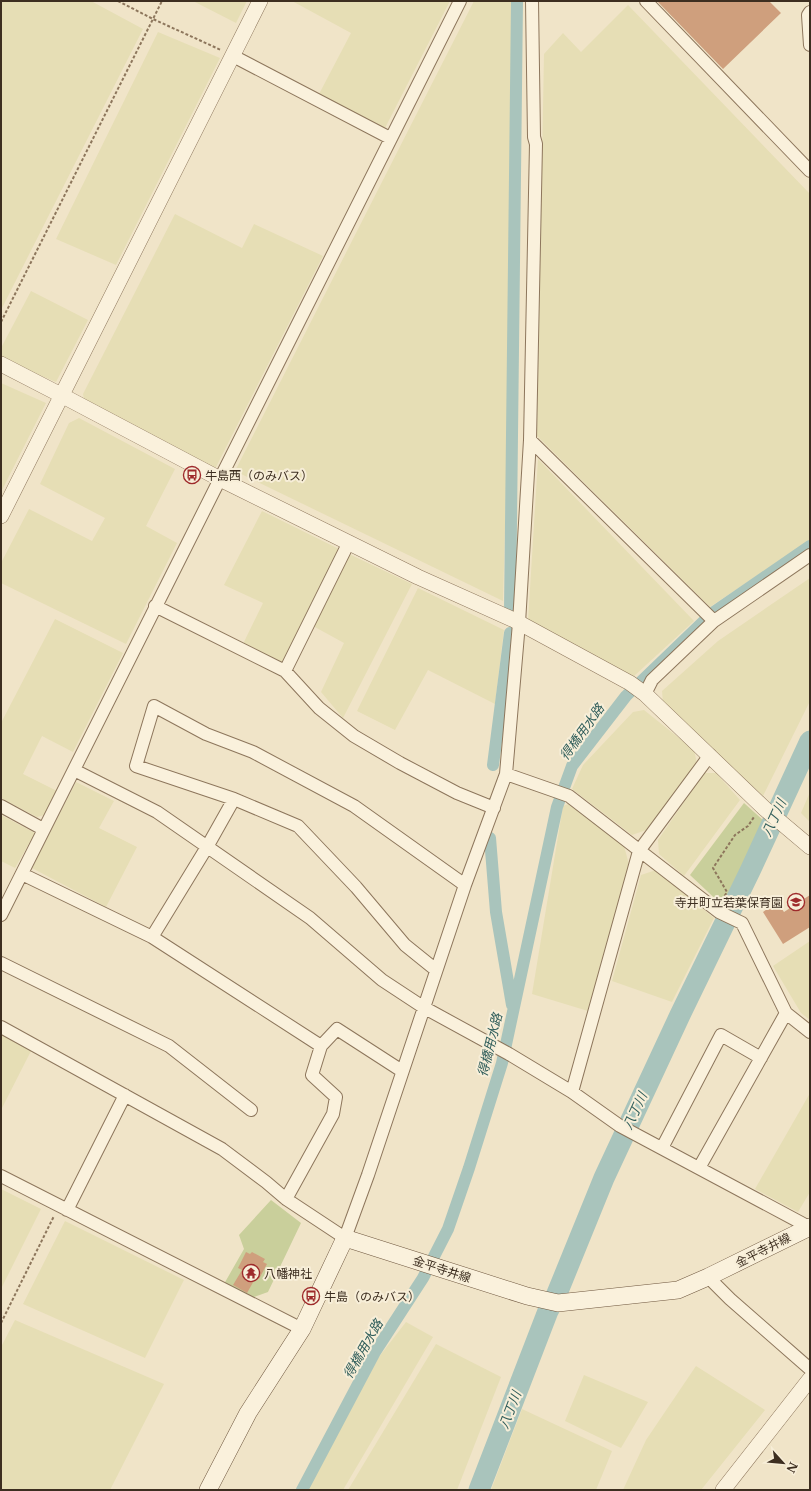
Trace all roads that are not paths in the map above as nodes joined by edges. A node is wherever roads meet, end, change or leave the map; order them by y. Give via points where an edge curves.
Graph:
1 (260, 1) edge
2 (460, 1) edge
3 (532, 1) edge
4 (646, 1) edge
5 (810, 12) edge
6 (810, 45) edge
7 (233, 56) junction
8 (390, 138) junction
9 (810, 171) edge
10 (1, 364) edge
11 (62, 395) junction
12 (530, 440) junction
13 (220, 479) junction
14 (1, 516) edge
15 (348, 542) junction
16 (810, 555) edge
17 (155, 606) junction
18 (512, 620) junction
19 (714, 621) junction
20 (285, 671) junction
21 (638, 689) junction
22 (710, 756) junction
23 (74, 770) junction
24 (506, 774) junction
25 (234, 799) junction
26 (1, 806) edge
27 (494, 808) junction
28 (43, 829) junction
29 (207, 847) junction
30 (810, 848) edge
31 (639, 851) junction
32 (22, 874) junction
33 (465, 885) junction
34 (1, 915) edge
35 (152, 937) junction
36 (1, 963) edge
37 (436, 970) junction
38 (423, 1007) junction
39 (786, 1012) junction
40 (1, 1027) edge
41 (810, 1032) edge
42 (321, 1046) junction
43 (761, 1058) junction
44 (402, 1071) junction
45 (572, 1092) junction
46 (125, 1095) junction
47 (251, 1110) dead end
48 (662, 1148) junction
49 (699, 1168) junction
50 (1, 1176) edge
51 (286, 1199) junction
52 (63, 1208) junction
53 (810, 1227) edge
54 (345, 1238) junction
55 (708, 1277) junction
56 (302, 1328) junction
57 (810, 1369) edge
58 (810, 1379) edge
59 (208, 1490) edge
60 (723, 1490) edge

1 - 7 street
2 - 8 street
3 - 12 street via 536,144
4 - 9 street
5 - 6 street
7 - 8 street
7 - 11 street
8 - 13 street
10 - 11 street
11 - 13 street
11 - 14 street
12 - 18 street
12 - 19 street
13 - 15 street
13 - 17 street
15 - 18 street
15 - 20 street
16 - 19 street
17 - 20 street
17 - 23 street
18 - 21 street
18 - 24 street
19 - 21 street via 652,680
20 - 27 street via 319,708 354,736 457,793
21 - 22 street
22 - 30 street
22 - 31 street
23 - 28 street
23 - 29 street via 157,812
24 - 27 street
24 - 31 street via 569,796
25 - 29 street
25 - 33 street via 136,766 154,706 206,734 254,752 354,806
25 - 37 street via 298,826 356,887 405,945
26 - 28 street
27 - 33 street
28 - 32 street
29 - 35 street
29 - 38 street via 310,918 382,980
31 - 39 street via 717,911 742,923
31 - 45 street
32 - 34 street
32 - 35 street
33 - 37 street
35 - 42 street
36 - 47 street via 169,1046
37 - 38 street
38 - 44 street
38 - 45 street
39 - 41 street
39 - 43 street
40 - 46 street
42 - 44 street via 338,1029
42 - 51 street via 312,1076 336,1097 333,1114
43 - 48 street via 721,1035
43 - 49 street
44 - 54 street
45 - 48 street via 620,1126
46 - 51 street via 222,1149
46 - 52 street
48 - 49 street
49 - 53 street
50 - 52 street
51 - 54 street
52 - 56 street
53 - 55 main road, 金平寺井線
54 - 55 main road, 金平寺井線 via 527,1296 558,1303 678,1290
54 - 56 main road
55 - 57 street
56 - 59 main road via 248,1413
58 - 60 street

